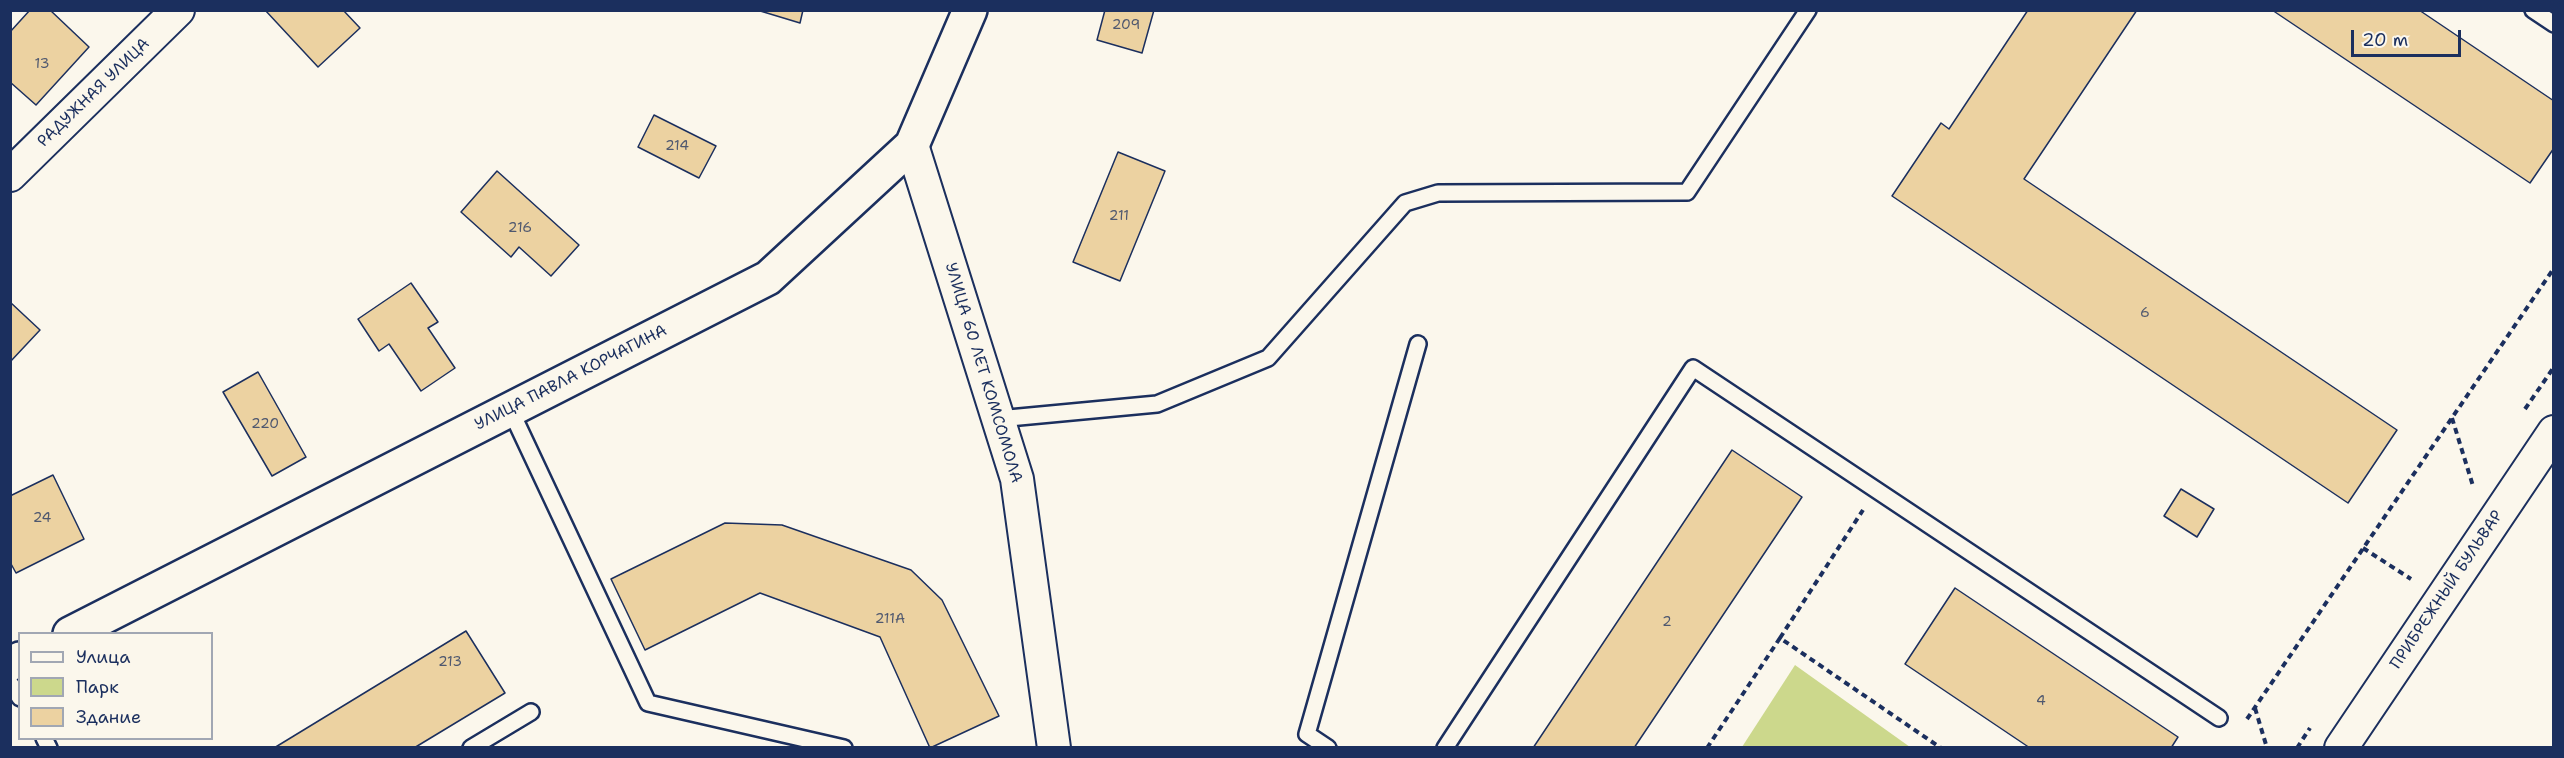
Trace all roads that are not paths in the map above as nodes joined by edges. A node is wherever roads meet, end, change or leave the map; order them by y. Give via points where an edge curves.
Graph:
1 (178, 10) edge
2 (970, 10) edge
3 (1808, 10) edge
4 (2533, 10) edge
5 (2553, 24) edge
6 (912, 145) junction
7 (10, 175) edge
8 (1418, 344) dead end
9 (510, 409) junction
10 (998, 419) junction
11 (2553, 432) edge
12 (72, 632) edge
13 (531, 712) dead end
14 (2219, 718) dead end
15 (471, 747) edge
16 (844, 747) edge
17 (1054, 747) edge
18 (1328, 747) edge
19 (1445, 747) edge
20 (2341, 747) edge

1 - 7 street, РАДУЖНАЯ УЛИЦА
2 - 6 main road, УЛИЦА ПАВЛА КОРЧАГИНА
3 - 10 lane via 1687,192 1438,193 1405,203 1268,358 1157,404
4 - 5 lane
6 - 9 main road, УЛИЦА ПАВЛА КОРЧАГИНА via 768,278
6 - 10 street, УЛИЦА 60 ЛЕТ КОМСОМОЛА
8 - 18 lane via 1307,734
9 - 12 main road, УЛИЦА ПАВЛА КОРЧАГИНА
9 - 16 lane via 648,703
10 - 17 street, УЛИЦА 60 ЛЕТ КОМСОМОЛА via 1017,479
11 - 20 street, ПРИБРЕЖНЫЙ БУЛЬВАР
13 - 15 lane
14 - 19 lane via 1693,368

